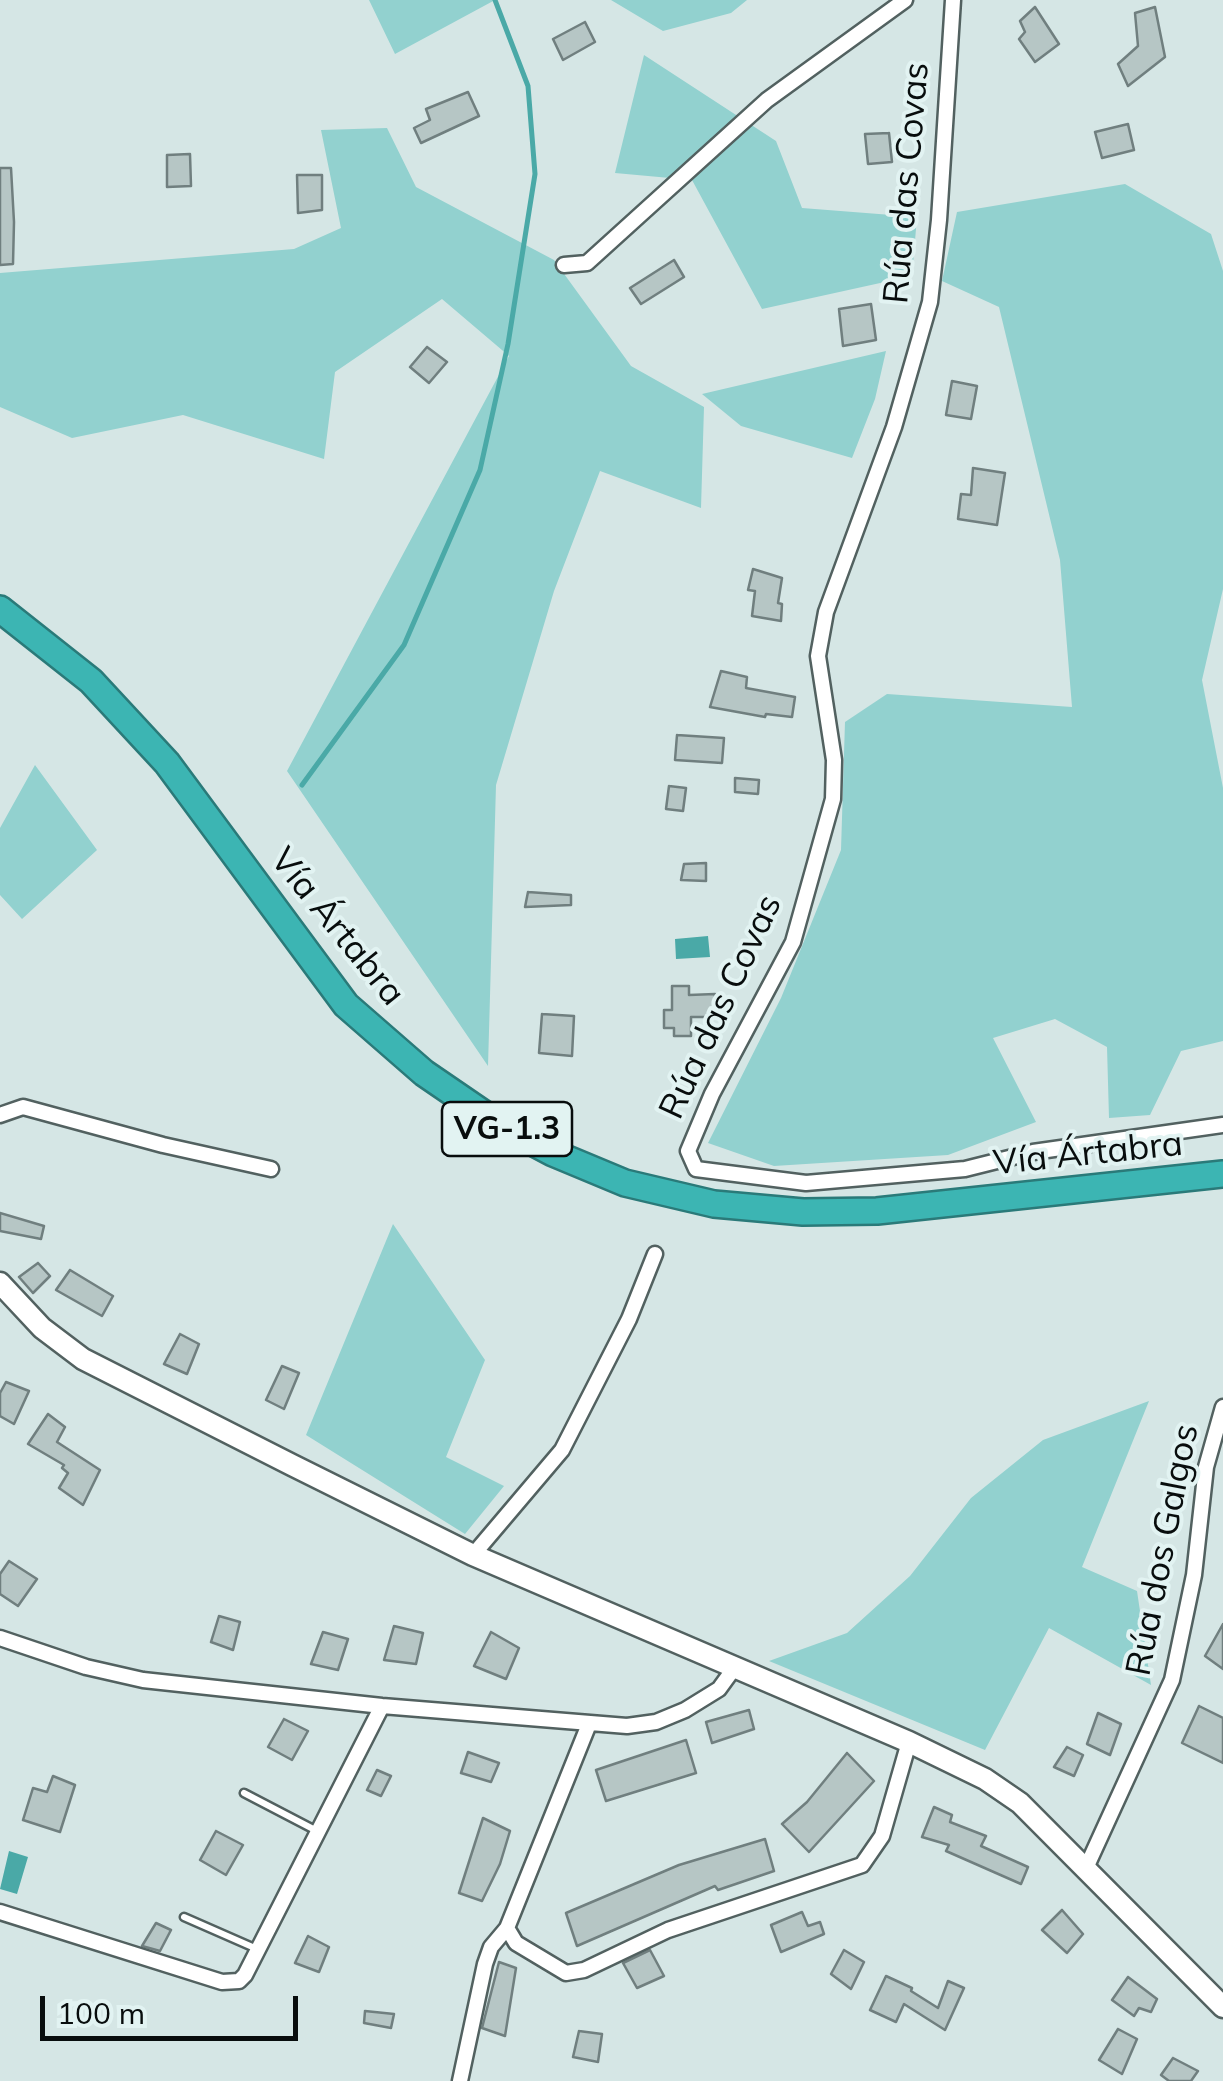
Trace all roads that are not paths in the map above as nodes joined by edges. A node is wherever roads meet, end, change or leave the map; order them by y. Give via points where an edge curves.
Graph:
1 (905, 0) edge
2 (953, 0) edge
3 (564, 265) dead end
4 (0, 609) edge
5 (0, 1115) edge
6 (1223, 1125) edge
7 (271, 1169) dead end
8 (1223, 1174) edge
9 (655, 1254) dead end
10 (0, 1283) edge
11 (1223, 1407) edge
12 (473, 1554) junction
13 (0, 1638) edge
14 (735, 1667) junction
15 (382, 1706) junction
16 (589, 1724) junction
17 (908, 1742) junction
18 (244, 1793) dead end
19 (318, 1832) junction
20 (1086, 1868) junction
21 (0, 1912) edge
22 (184, 1917) dead end
23 (507, 1928) junction
24 (258, 1949) junction
25 (1223, 2007) edge
26 (460, 2081) edge

1 - 3 street via 767,100 586,263
2 - 6 street, Rúa das Covas via 930,302 894,427 826,612 818,656 834,760 833,799 793,942 688,1150 696,1169 806,1183 965,1170 1034,1152
4 - 8 highway, Vía Ártabra / VG-1.3 via 92,681 167,764 346,1005 424,1073 553,1154 625,1182 714,1204 802,1212 878,1211
5 - 7 street via 23,1107
9 - 12 street via 562,1450
10 - 12 street via 83,1359
11 - 20 street, Rúa dos Galgos via 1206,1467 1194,1575 1172,1680
12 - 14 street
13 - 15 street via 143,1680
14 - 16 street via 719,1688 686,1710 641,1724
14 - 17 street
15 - 16 street
15 - 19 street
16 - 23 street
17 - 20 street via 985,1778
17 - 23 street via 882,1836 855,1869 668,1930 574,1973 544,1962
18 - 19 lane
19 - 24 street
20 - 25 street
21 - 24 street via 222,1982 245,1975
22 - 24 lane
23 - 26 street via 484,1964

